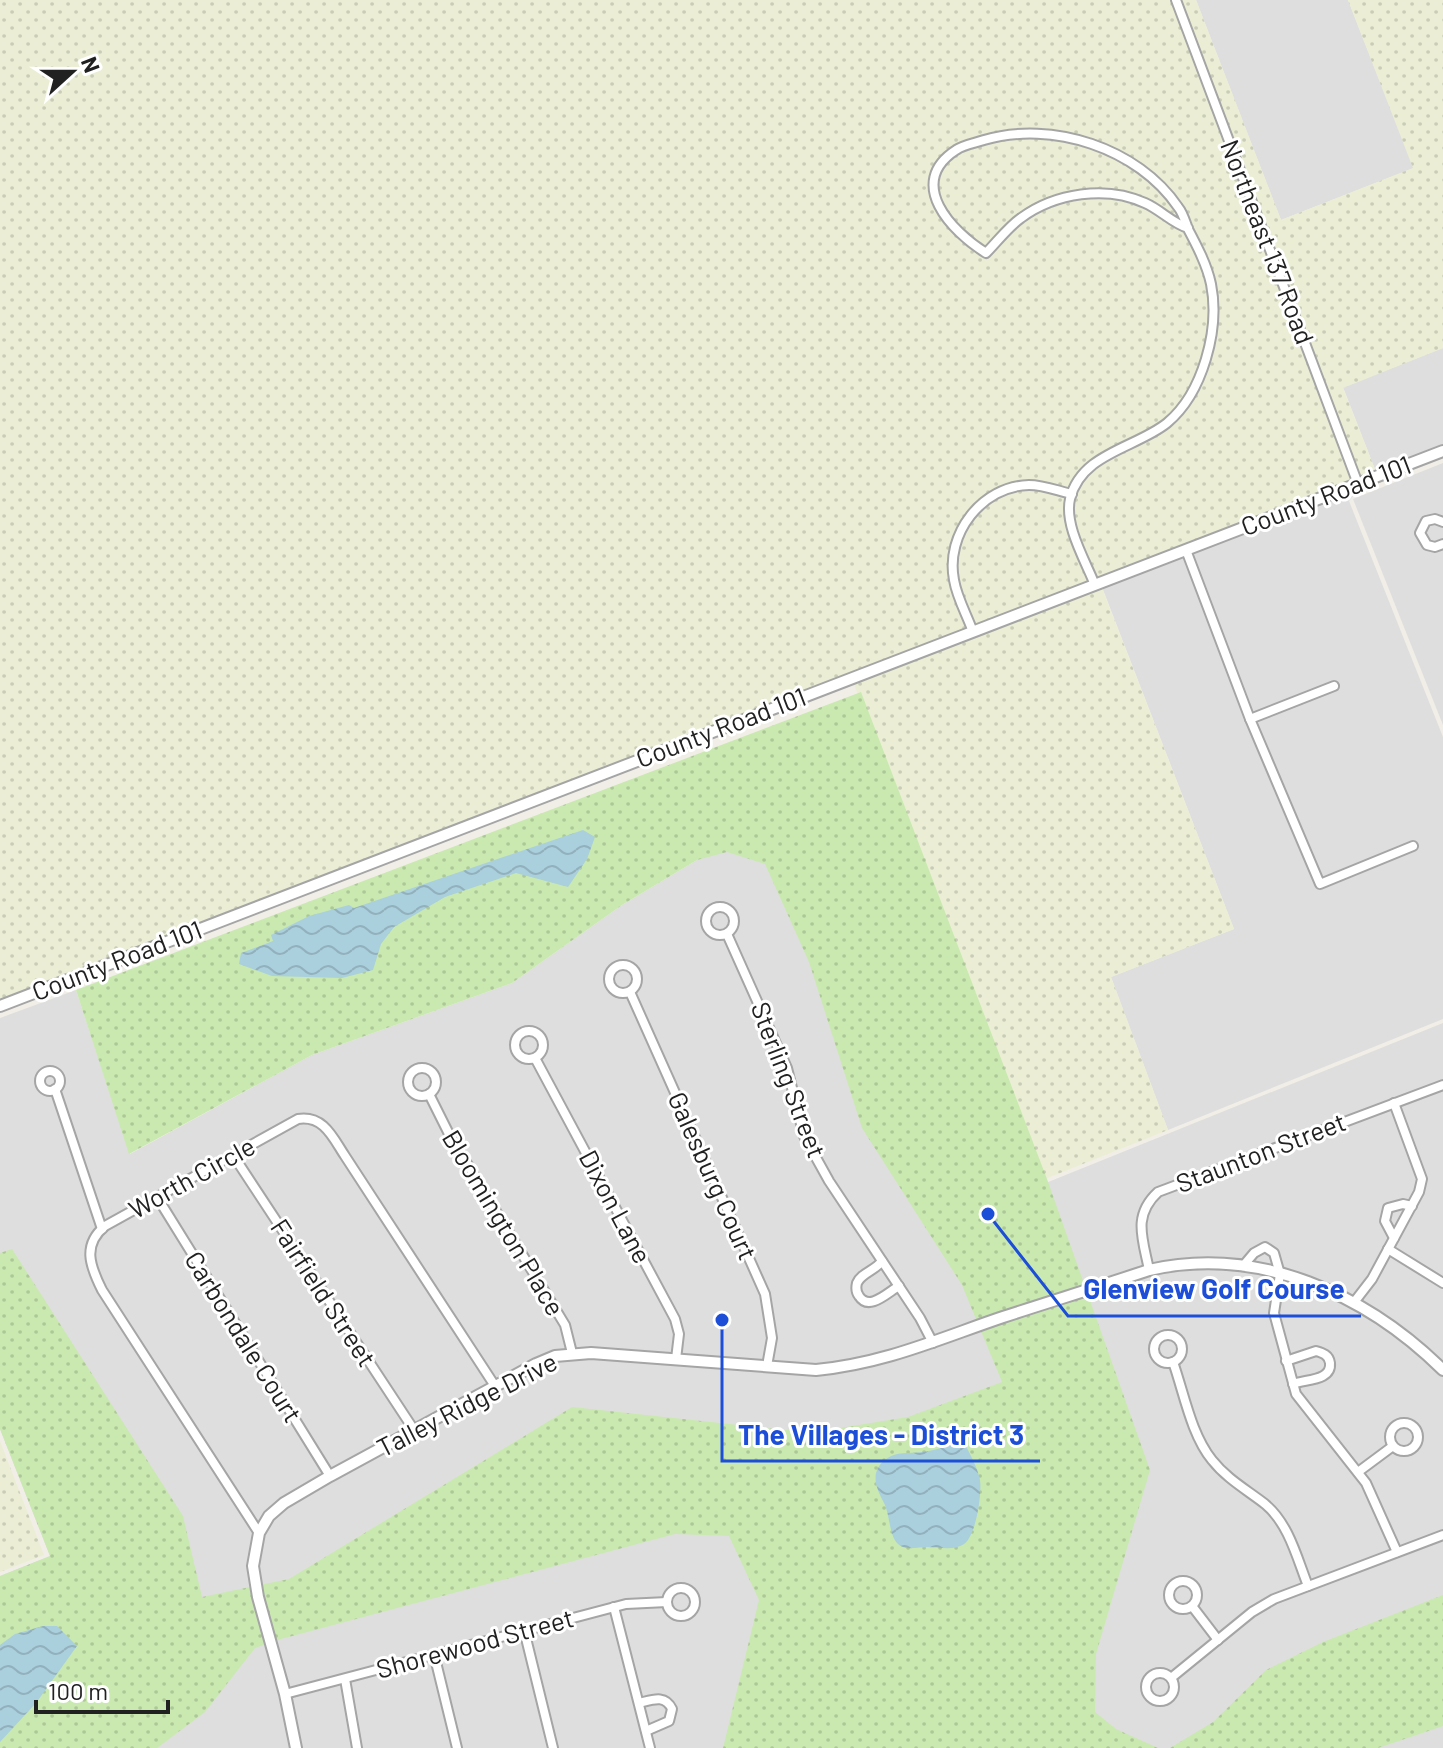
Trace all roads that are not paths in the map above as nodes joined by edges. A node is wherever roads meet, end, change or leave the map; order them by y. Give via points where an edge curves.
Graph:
1 (1176, 0) edge
2 (1188, 228) junction
3 (1443, 451) edge
4 (1358, 484) junction
5 (1072, 494) junction
6 (1443, 522) edge
7 (1443, 544) edge
8 (1186, 550) junction
9 (1095, 585) junction
10 (973, 632) junction
11 (1334, 686) dead end
12 (1250, 719) junction
13 (1413, 846) dead end
14 (727, 934) dead end
15 (630, 992) dead end
16 (0, 1006) edge
17 (535, 1058) dead end
18 (1443, 1085) edge
19 (55, 1089) dead end
20 (429, 1094) dead end
21 (1394, 1103) junction
22 (233, 1155) junction
23 (157, 1197) junction
24 (1412, 1206) junction
25 (102, 1229) junction
26 (1394, 1238) junction
27 (1388, 1249) junction
28 (882, 1261) junction
29 (1243, 1266) junction
30 (1149, 1270) junction
31 (1280, 1274) junction
32 (1443, 1283) edge
33 (899, 1286) junction
34 (1355, 1301) junction
35 (933, 1343) junction
36 (572, 1353) junction
37 (676, 1359) junction
38 (1286, 1361) junction
39 (1173, 1362) dead end
40 (767, 1366) junction
41 (1443, 1370) edge
42 (1293, 1384) junction
43 (495, 1386) junction
44 (414, 1430) junction
45 (1393, 1446) dead end
46 (1358, 1472) junction
47 (330, 1476) junction
48 (259, 1533) junction
49 (1443, 1535) edge
50 (1397, 1552) junction
51 (1308, 1586) junction
52 (667, 1602) dead end
53 (1192, 1606) dead end
54 (614, 1607) junction
55 (524, 1630) junction
56 (1218, 1640) junction
57 (434, 1654) junction
58 (1171, 1678) dead end
59 (345, 1679) junction
60 (285, 1694) junction
61 (639, 1703) junction
62 (646, 1731) junction
63 (296, 1748) edge
64 (357, 1748) edge
65 (457, 1748) edge
66 (553, 1748) edge
67 (650, 1748) edge

1 - 4 street, Northeast 137 Road
2 - 2 street via 1126,196 1070,195 1018,220 986,253 949,224 937,205 934,182 942,162 957,148 999,136 1058,136 1092,144 1142,170 1179,208
2 - 5 street via 1211,284 1214,315 1199,378 1170,420 1098,461
3 - 4 street, County Road 101
4 - 8 street, County Road 101
5 - 9 street via 1074,533
5 - 10 street via 1016,487 990,497 969,518 956,542 952,566
6 - 7 street via 1426,521 1420,533 1427,545
8 - 9 street, County Road 101
8 - 12 street
9 - 10 street, County Road 101
10 - 16 street, County Road 101
11 - 12 street
12 - 13 street via 1320,884
14 - 28 street, Sterling Street via 787,1068 804,1136
15 - 40 street, Galesburg Court via 765,1294 772,1338
17 - 37 street, Dixon Lane via 675,1319
18 - 21 street, Staunton Street
19 - 25 street
20 - 36 street, Bloomington Place via 565,1325
21 - 24 street via 1422,1179
21 - 30 street, Staunton Street via 1158,1192 1145,1205 1141,1219
22 - 23 street, Worth Circle
22 - 43 street, Worth Circle via 298,1119 309,1117 325,1127
22 - 44 street, Fairfield Street
23 - 25 street, Worth Circle
23 - 47 street, Carbondale Court
24 - 26 street
24 - 26 street via 1388,1208 1385,1221
25 - 48 street, Worth Circle via 90,1244 93,1273
26 - 27 street
27 - 32 street
27 - 34 street
28 - 33 street, Sterling Street
28 - 33 street via 859,1280 859,1297 876,1301
29 - 30 street, Talley Ridge Drive
29 - 31 street, Talley Ridge Drive
29 - 31 street, Talley Ridge Drive via 1265,1247 1274,1253
30 - 35 street, Talley Ridge Drive
31 - 34 street, Talley Ridge Drive
31 - 38 street via 1274,1313
33 - 35 street, Sterling Street
34 - 41 street, Talley Ridge Drive
35 - 40 street, Talley Ridge Drive via 845,1367
36 - 37 street, Talley Ridge Drive
36 - 43 street, Talley Ridge Drive via 536,1364
37 - 40 street, Talley Ridge Drive
38 - 42 street
38 - 42 street via 1316,1351 1330,1362 1322,1378
39 - 51 street via 1211,1459 1284,1526
42 - 46 street
43 - 44 street, Talley Ridge Drive
44 - 47 street, Talley Ridge Drive
45 - 46 street
46 - 50 street
47 - 48 street, Talley Ridge Drive via 284,1503
48 - 60 street via 253,1566 258,1597
49 - 50 street
50 - 51 street
51 - 56 street via 1263,1606
52 - 54 street, Shorewood Street
53 - 56 street
54 - 55 street, Shorewood Street
54 - 61 street
55 - 57 street, Shorewood Street
55 - 66 street
56 - 58 street
57 - 59 street, Shorewood Street
57 - 65 street
59 - 60 street, Shorewood Street
59 - 64 street
60 - 63 street
61 - 62 street
61 - 62 street via 658,1698 672,1709 669,1721
62 - 67 street

